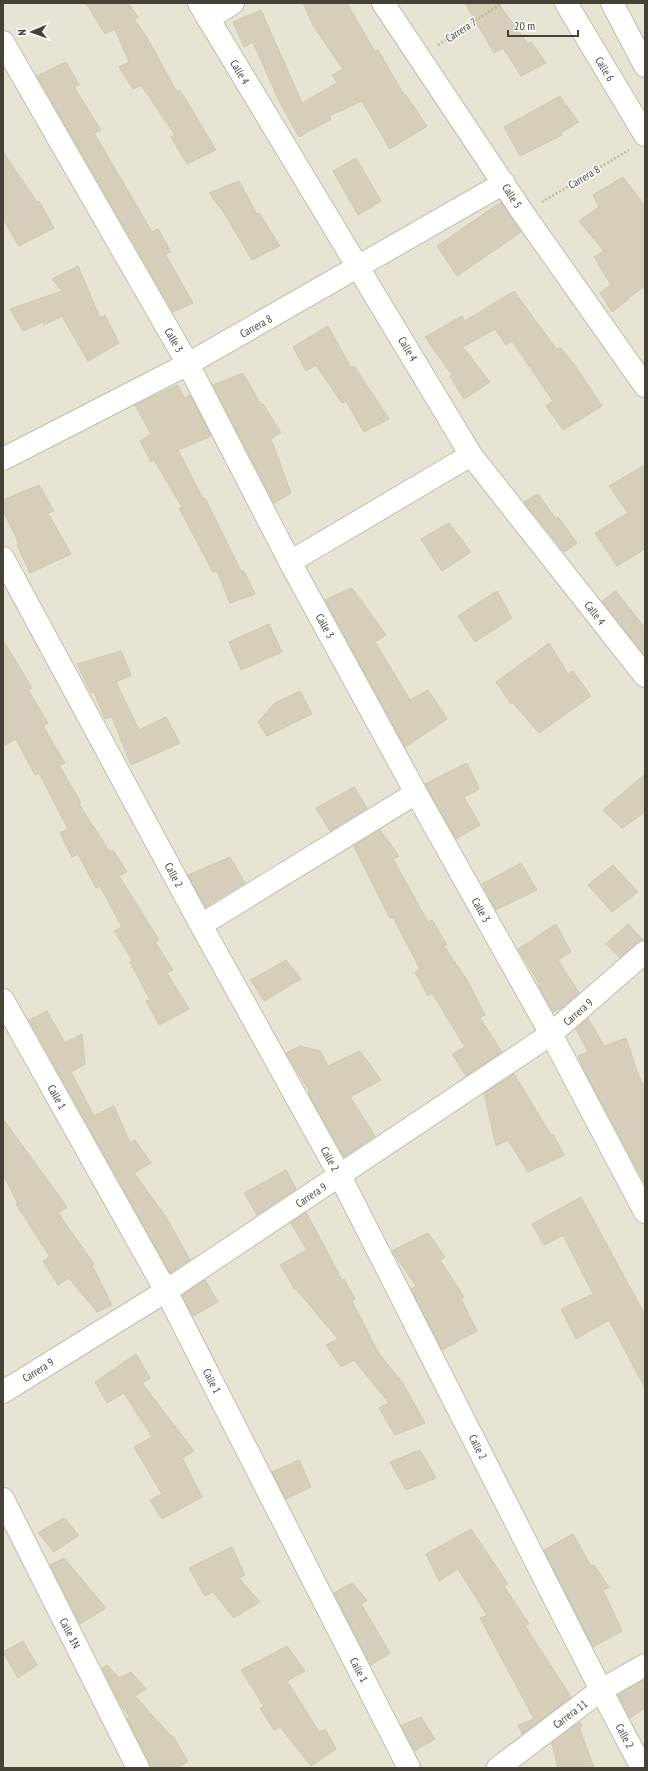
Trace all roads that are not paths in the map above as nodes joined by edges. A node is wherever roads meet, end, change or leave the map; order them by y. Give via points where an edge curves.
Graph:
1 (233, 3) edge
2 (383, 3) edge
3 (566, 3) edge
4 (612, 3) edge
5 (203, 11) edge
6 (3, 42) edge
7 (645, 66) edge
8 (638, 142) edge
9 (504, 183) junction
10 (359, 268) junction
11 (188, 364) junction
12 (645, 386) edge
13 (471, 455) junction
14 (3, 459) edge
15 (3, 558) edge
16 (290, 562) junction
17 (645, 676) edge
18 (416, 793) junction
19 (201, 925) junction
20 (645, 952) edge
21 (3, 1000) edge
22 (551, 1034) junction
23 (340, 1176) junction
24 (645, 1212) edge
25 (166, 1291) junction
26 (3, 1392) edge
27 (3, 1499) edge
28 (645, 1665) edge
29 (601, 1690) junction
30 (138, 1768) edge
31 (409, 1768) edge
32 (498, 1768) edge
33 (642, 1768) edge

1 - 5 street
2 - 9 street, Calle 5
3 - 8 street, Calle 6
4 - 7 street
5 - 10 street, Calle 4
6 - 11 street, Calle 3
9 - 10 street, Carrera 8
9 - 12 street, Calle 5 via 523,214
10 - 11 street, Carrera 8
10 - 13 street, Calle 4
11 - 14 street, Carrera 8
11 - 16 street, Calle 3
13 - 16 street
13 - 17 street, Calle 4
15 - 19 street, Calle 2
16 - 18 street, Calle 3
18 - 19 street
18 - 22 street, Calle 3
19 - 23 street, Calle 2
20 - 22 street, Carrera 9
21 - 25 street, Calle 1
22 - 23 street, Carrera 9
22 - 24 street, Calle 3
23 - 25 street, Carrera 9
23 - 29 street, Calle 2
25 - 26 street, Carrera 9
25 - 31 street, Calle 1
27 - 30 street, Calle 1N
28 - 29 street, Carrera 11
29 - 32 street, Carrera 11
29 - 33 street, Calle 2

